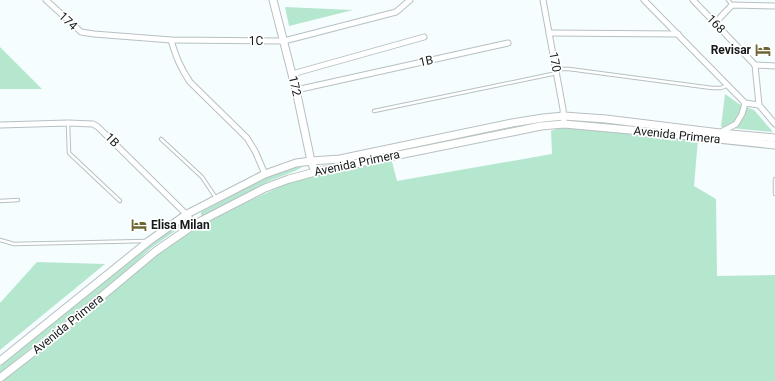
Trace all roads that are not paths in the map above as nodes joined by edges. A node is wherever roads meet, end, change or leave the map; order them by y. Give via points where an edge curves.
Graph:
1 (46, 0) edge
2 (273, 0) edge
3 (410, 0) edge
4 (543, 0) edge
5 (644, 0) edge
6 (693, 0) edge
7 (728, 0) edge
8 (732, 5) junction
9 (775, 6) edge
10 (715, 23) junction
11 (549, 33) junction
12 (94, 34) joint
13 (678, 34) junction
14 (424, 37) dead end
15 (171, 40) junction
16 (284, 41) junction
17 (508, 43) dead end
18 (755, 65) junction
19 (775, 66) edge
20 (556, 71) junction
21 (292, 74) junction
22 (728, 85) junction
23 (296, 90) junction
24 (745, 102) junction
25 (759, 104) junction
26 (374, 111) dead end
27 (564, 116) junction
28 (68, 123) junction
29 (564, 124) junction
30 (775, 124) edge
31 (0, 125) edge
32 (720, 133) junction
33 (775, 138) edge
34 (161, 139) dead end
35 (775, 145) edge
36 (311, 161) junction
37 (315, 172) junction
38 (265, 174) junction
39 (775, 179) edge
40 (775, 194) edge
41 (216, 199) junction
42 (18, 200) dead end
43 (0, 201) edge
44 (120, 201) dead end
45 (187, 214) junction
46 (195, 224) junction
47 (0, 240) edge
48 (149, 241) junction
49 (0, 361) edge
50 (0, 378) edge

1 - 12 street, 174 via 80,32
2 - 16 street, 172
3 - 16 street, 1C via 396,12
4 - 11 street, 170
5 - 13 street
6 - 10 street, 168
7 - 8 lane
8 - 9 street
8 - 10 street
10 - 18 street, 168
11 - 13 street
11 - 20 street, 170
12 - 15 street, 1C
13 - 22 street
14 - 21 street
15 - 16 street, 1C
15 - 38 street via 177,61 190,82 247,138
16 - 21 street, 172
17 - 23 street, 1B
18 - 19 street
18 - 25 street
20 - 22 lane via 569,69 712,88
20 - 26 lane
20 - 27 street, 170
21 - 23 street, 172
22 - 24 street
23 - 36 street, 172
24 - 25 street
24 - 32 street via 736,124
25 - 30 street
27 - 29 street, 170
27 - 32 street, Avenida Primera
27 - 36 street, Avenida Primera via 512,123 340,159
28 - 31 street, 1B
28 - 44 lane via 69,153
28 - 45 street, 1B via 94,124 98,127
29 - 35 street, Avenida Primera
29 - 37 street, Avenida Primera via 517,130
32 - 33 street, Avenida Primera
34 - 41 lane via 202,177
36 - 37 street, 172
36 - 38 street, Avenida Primera via 296,163
37 - 46 street, Avenida Primera via 265,188
38 - 41 street, Avenida Primera
39 - 40 lane
41 - 45 street, Avenida Primera
42 - 43 lane
45 - 46 street, 1B
45 - 48 street, Avenida Primera
46 - 50 street, Avenida Primera via 156,251 54,337
47 - 48 lane via 14,244
48 - 49 street, Avenida Primera

